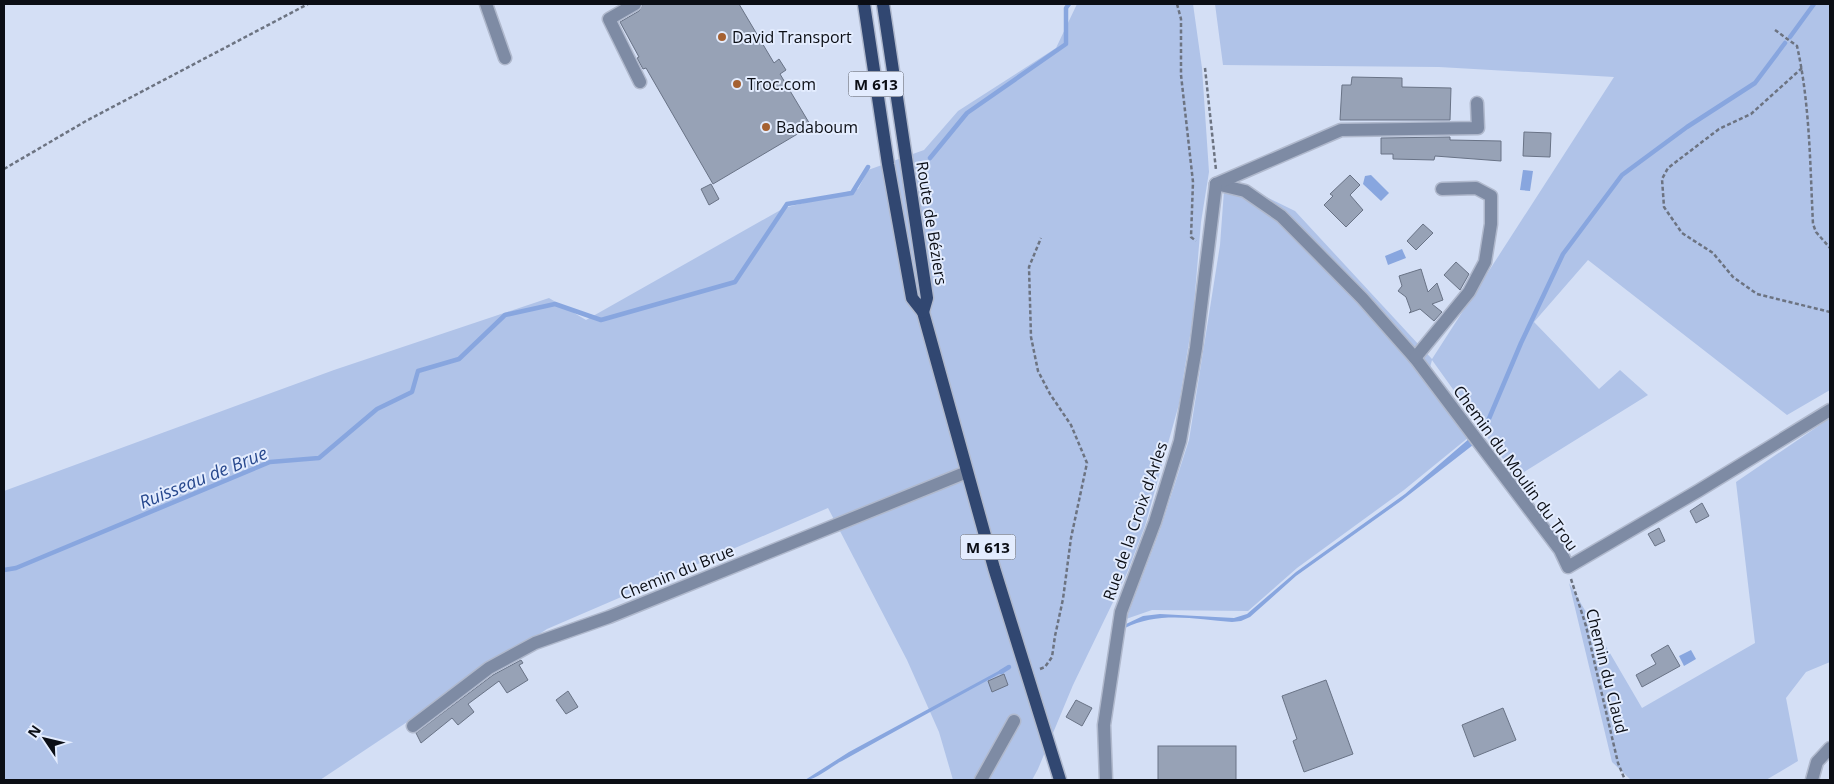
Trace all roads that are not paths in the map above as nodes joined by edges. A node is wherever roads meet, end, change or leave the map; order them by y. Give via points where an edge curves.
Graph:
1 (486, 4) edge
2 (635, 4) edge
3 (864, 4) edge
4 (883, 4) edge
5 (505, 58) dead end
6 (640, 82) dead end
7 (1477, 103) dead end
8 (1216, 184) junction
9 (1442, 189) dead end
10 (923, 312) junction
11 (1415, 358) junction
12 (1830, 410) edge
13 (967, 472) junction
14 (1014, 721) dead end
15 (413, 726) dead end
16 (1830, 748) edge
17 (981, 780) edge
18 (1060, 780) edge
19 (1106, 780) edge
20 (1812, 780) edge

1 - 5 street
2 - 6 street via 609,19
3 - 10 main road, Route de Béziers / M 613 via 912,298
4 - 10 main road, Route de Béziers / M 613 via 927,298
7 - 8 street via 1478,128 1341,130
8 - 11 street, Chemin du Moulin du Trou via 1245,191 1281,216 1362,298
8 - 19 street, Rue de la Croix d'Arles via 1196,348 1180,442 1155,522 1121,612 1104,725
9 - 11 street via 1476,188 1490,196 1491,224 1485,262 1469,292
10 - 13 main road, M 613
11 - 12 street, Chemin du Moulin du Trou via 1560,550 1568,567
13 - 15 street, Chemin du Brue via 627,610 535,643 489,668
13 - 18 main road, M 613
14 - 17 street
16 - 20 street via 1818,762

